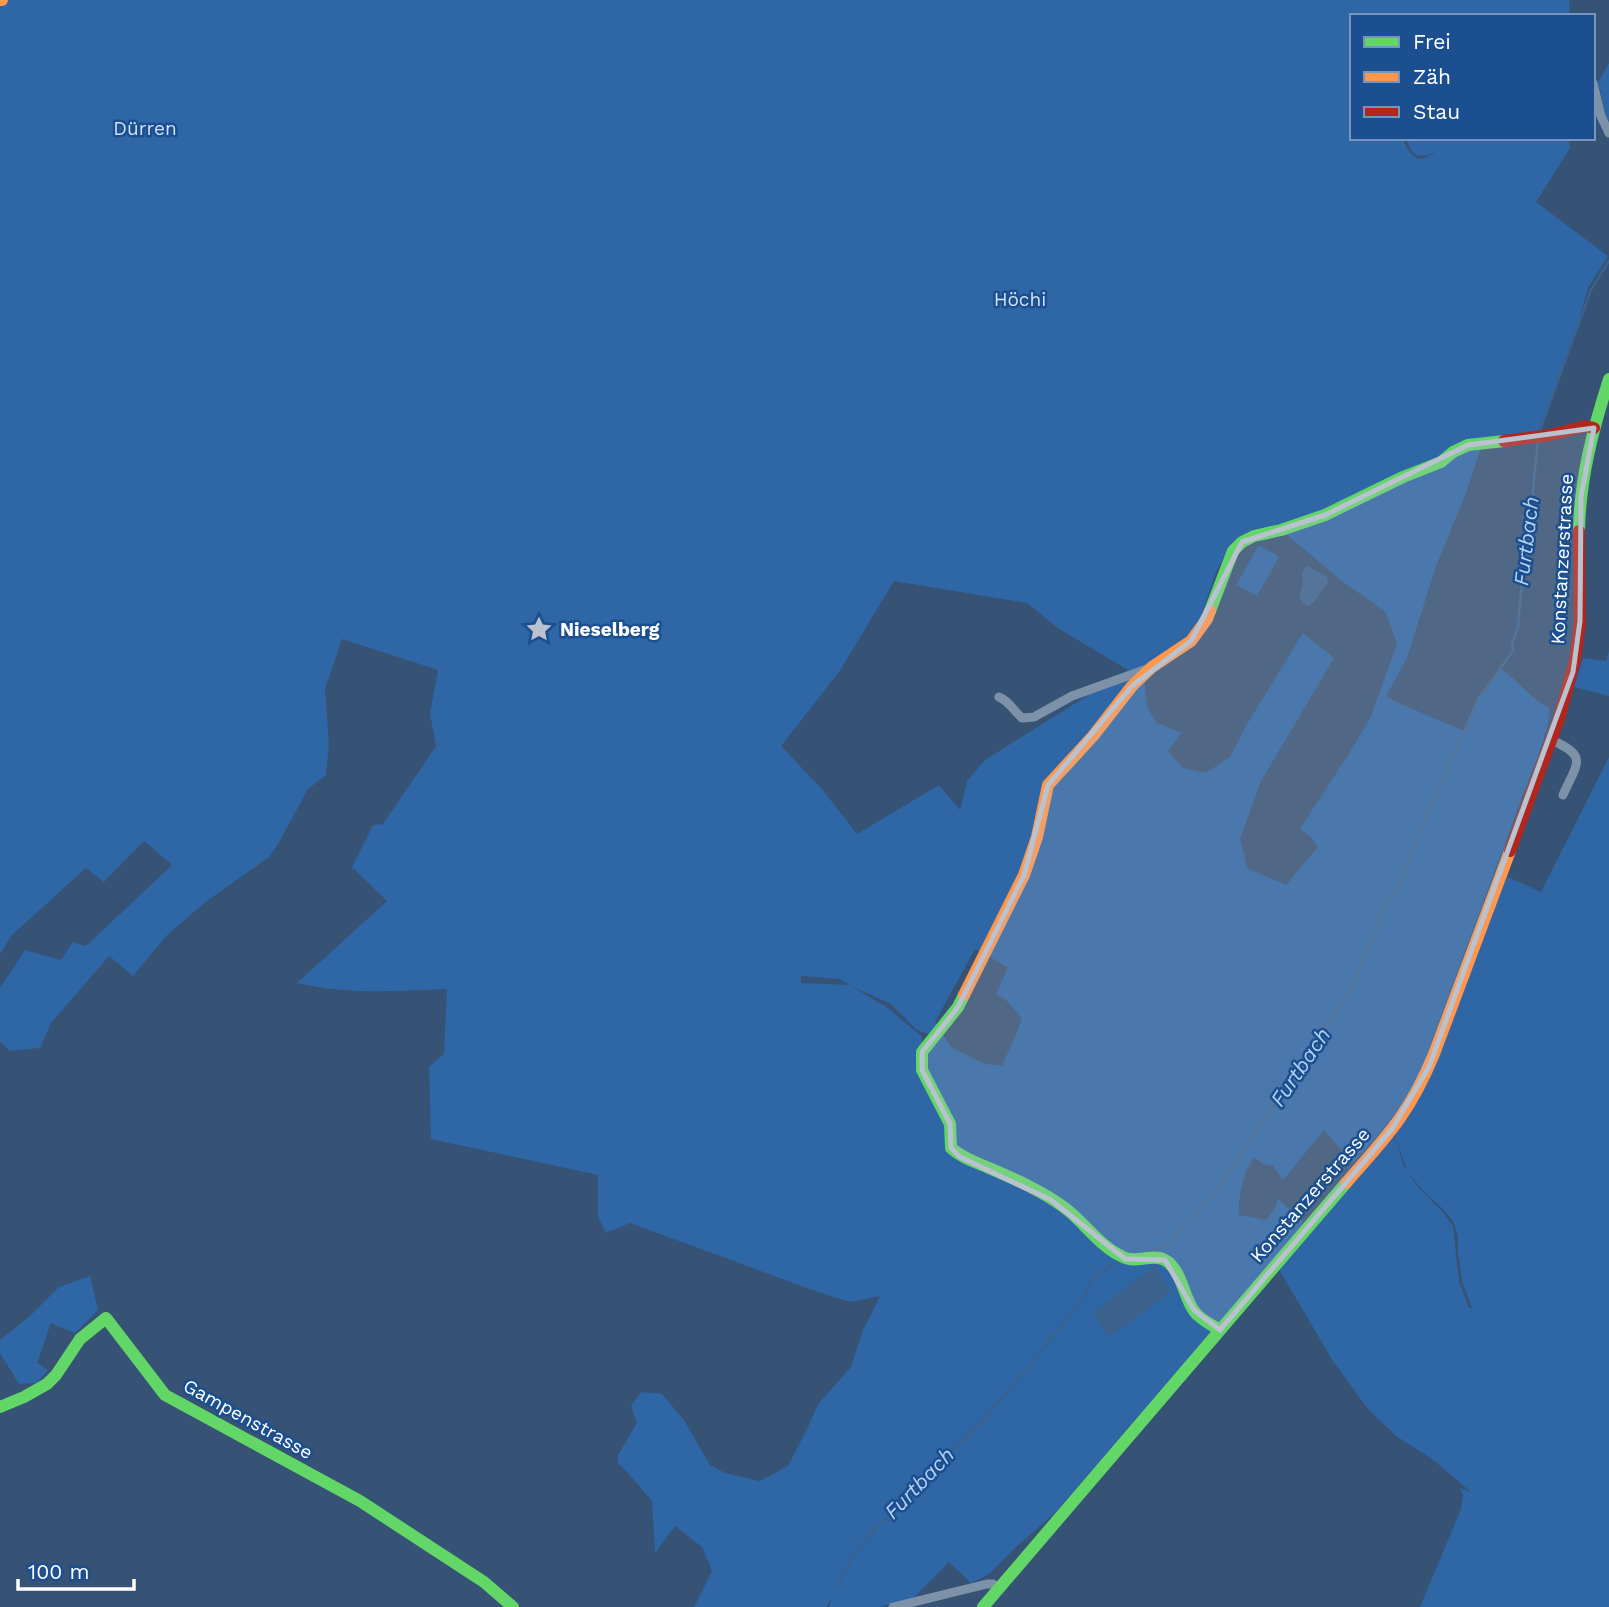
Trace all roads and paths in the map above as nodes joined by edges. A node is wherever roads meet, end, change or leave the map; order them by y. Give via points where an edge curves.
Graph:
1 (1595, 91) edge
2 (1609, 133) edge
3 (1609, 379) edge
4 (1594, 428) junction
5 (1152, 667) junction
6 (999, 697) dead end
7 (1551, 740) junction
8 (1563, 795) dead end
9 (1220, 1330) junction
10 (0, 1407) edge
11 (998, 1589) junction
12 (513, 1607) edge
13 (893, 1607) edge
14 (983, 1607) edge

1 - 2 street
3 - 4 street, Konstanzerstrasse
4 - 5 street via 1468,444 1441,462 1325,515 1242,542 1233,551 1206,619 1191,640
4 - 7 street, Konstanzerstrasse via 1581,497 1579,637
5 - 6 street via 1072,696 1034,717 1022,718
5 - 9 street via 1048,785 1024,875 958,1007 922,1052 922,1070 950,1124 951,1148 960,1157 1022,1183 1066,1209 1120,1256 1134,1261 1165,1260 1194,1310
7 - 8 street via 1577,757
7 - 9 street, Konstanzerstrasse via 1417,1092 1392,1129
9 - 11 street, Konstanzerstrasse
10 - 12 street, Gampenstrasse via 47,1384 80,1339 106,1318 165,1395 360,1502 484,1582
11 - 13 street via 986,1584
11 - 14 street, Konstanzerstrasse

